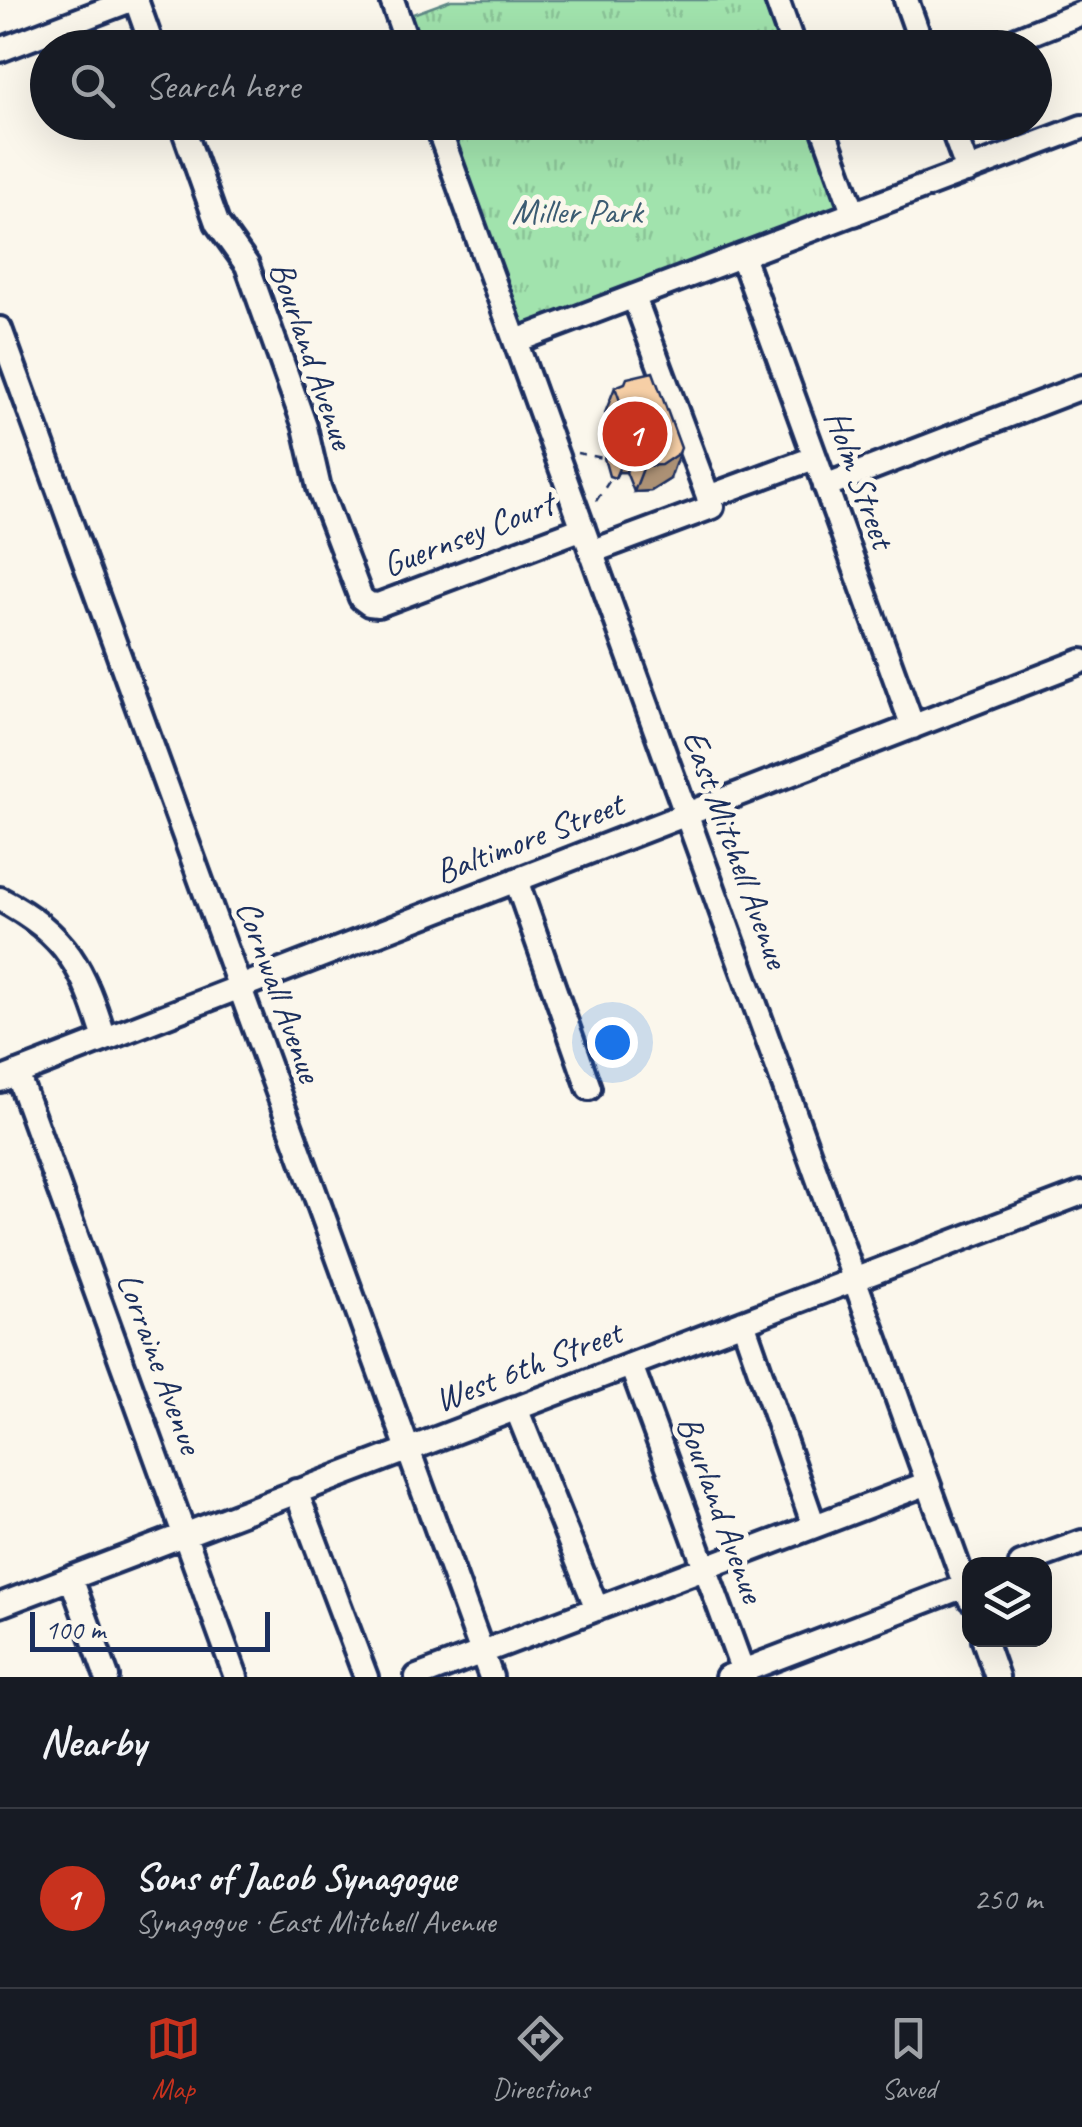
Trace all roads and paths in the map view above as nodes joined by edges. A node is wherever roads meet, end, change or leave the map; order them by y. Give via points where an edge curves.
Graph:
1 (134, 0) edge
2 (392, 0) edge
3 (778, 0) edge
4 (906, 0) edge
5 (1082, 13) edge
6 (54, 30) edge
7 (146, 30) edge
8 (403, 30) edge
9 (788, 30) edge
10 (917, 30) edge
11 (1039, 30) edge
12 (30, 39) edge
13 (0, 50) edge
14 (1082, 128) edge
15 (1052, 139) edge
16 (187, 140) edge
17 (443, 140) edge
18 (828, 140) edge
19 (957, 140) edge
20 (1050, 140) edge
21 (968, 171) junction
22 (854, 214) junction
23 (742, 256) junction
24 (634, 296) junction
25 (0, 329) edge
26 (516, 342) junction
27 (1082, 388) edge
28 (577, 452) dead end
29 (604, 458) dead end
30 (814, 458) junction
31 (612, 478) dead end
32 (825, 486) junction
33 (708, 497) junction
34 (595, 502) dead end
35 (583, 528) junction
36 (592, 552) junction
37 (378, 605) joint
38 (1082, 661) edge
39 (912, 726) junction
40 (686, 815) junction
41 (516, 880) junction
42 (0, 900) edge
43 (240, 986) junction
44 (105, 1039) junction
45 (8, 1076) edge
46 (589, 1088) dead end
47 (1082, 1192) edge
48 (854, 1280) junction
49 (743, 1322) junction
50 (631, 1364) junction
51 (516, 1408) junction
52 (408, 1448) junction
53 (928, 1482) junction
54 (296, 1491) junction
55 (814, 1526) junction
56 (184, 1534) junction
57 (1082, 1542) edge
58 (1040, 1557) edge
59 (705, 1568) junction
60 (962, 1574) edge
61 (71, 1578) junction
62 (962, 1592) edge
63 (0, 1606) edge
64 (597, 1609) junction
65 (986, 1647) edge
66 (482, 1652) junction
67 (738, 1675) edge
68 (107, 1677) edge
69 (236, 1677) edge
70 (366, 1677) edge
71 (417, 1677) edge
72 (491, 1677) edge
73 (997, 1677) edge

1 - 6 street
1 - 7 street
2 - 8 street
3 - 9 street
4 - 10 street
5 - 11 street
12 - 13 street
14 - 15 street
16 - 37 street, Bourland Avenue via 217,223 247,265 361,598
17 - 26 street, East Mitchell Avenue
18 - 22 street
19 - 21 street
20 - 21 street
21 - 22 street
22 - 23 street
23 - 24 street
23 - 30 street, Holm Street
24 - 26 street
24 - 33 street
25 - 43 street, Cornwall Avenue
26 - 35 street, East Mitchell Avenue
27 - 32 street
28 - 29 path
30 - 32 street, Holm Street
30 - 33 street
31 - 34 path
32 - 39 street, Holm Street
33 - 36 street via 712,506
35 - 36 street, East Mitchell Avenue
35 - 37 street, Guernsey Court
36 - 40 street, East Mitchell Avenue
38 - 39 street, Baltimore Street
39 - 40 street, Baltimore Street
40 - 41 street, Baltimore Street
40 - 48 street, East Mitchell Avenue
41 - 43 street, Baltimore Street
41 - 46 street
42 - 44 street via 42,924 70,953
43 - 44 street, Baltimore Street
43 - 52 street, Cornwall Avenue
44 - 45 street, Baltimore Street
45 - 56 street, Lorraine Avenue
47 - 48 street, West 6th Street
48 - 49 street, West 6th Street
48 - 53 street, East Mitchell Avenue
49 - 50 street, West 6th Street
49 - 55 street
50 - 51 street, West 6th Street
50 - 59 street, Bourland Avenue
51 - 52 street, West 6th Street
51 - 64 street
52 - 54 street, West 6th Street
52 - 66 street, Cornwall Avenue
53 - 55 street
53 - 60 street, East Mitchell Avenue
54 - 56 street, West 6th Street
54 - 70 street
55 - 59 street
56 - 61 street, West 6th Street
56 - 69 street, Lorraine Avenue
57 - 58 street
59 - 64 street
59 - 67 street, Bourland Avenue
61 - 63 street, West 6th Street
61 - 68 street
62 - 67 street
64 - 66 street
65 - 73 street
66 - 71 street
66 - 72 street, Cornwall Avenue

